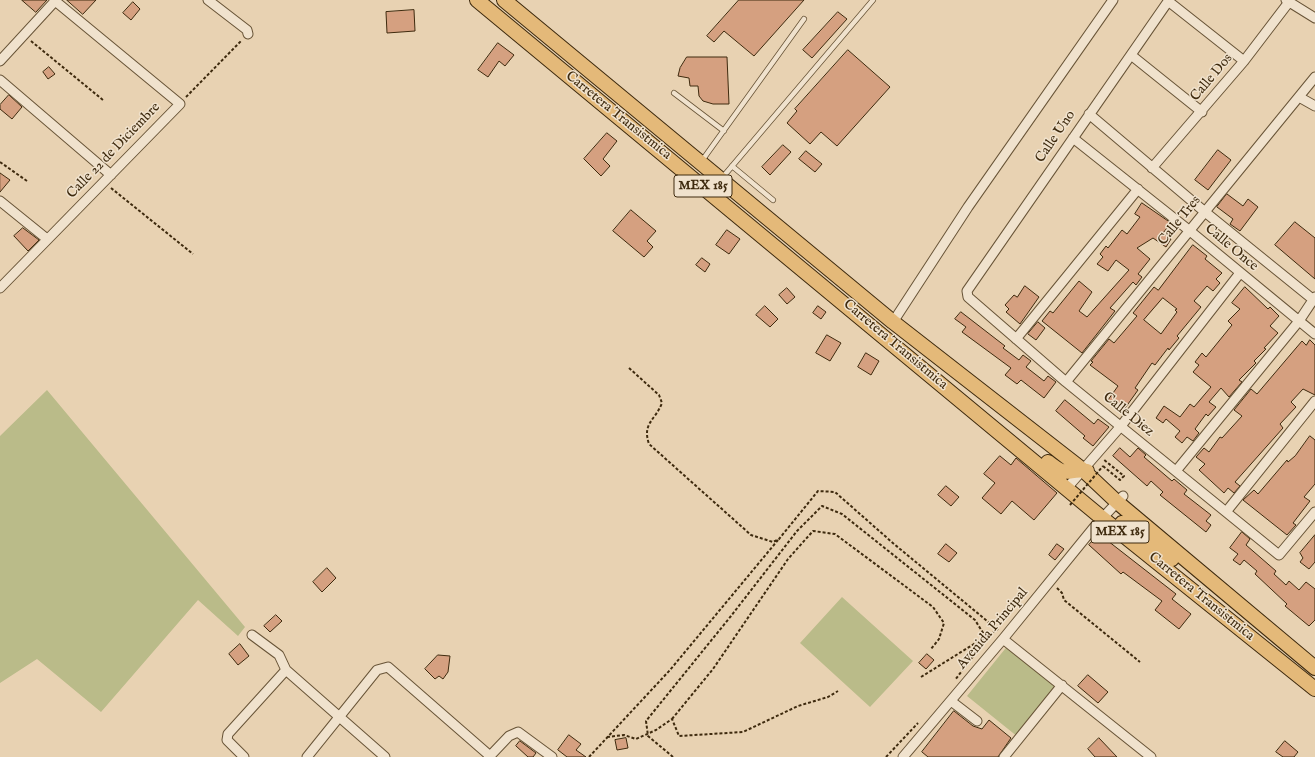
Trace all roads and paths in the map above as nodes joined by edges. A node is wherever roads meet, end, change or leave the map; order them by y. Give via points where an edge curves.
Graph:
1 (55, 0) edge
2 (208, 0) edge
3 (477, 0) edge
4 (504, 0) edge
5 (873, 0) edge
6 (1113, 0) edge
7 (1169, 0) edge
8 (1288, 1) edge
9 (804, 18) dead end
10 (1315, 18) edge
11 (248, 34) joint
12 (24, 35) junction
13 (1131, 55) junction
14 (0, 61) edge
15 (1244, 61) junction
16 (1315, 77) edge
17 (0, 80) edge
18 (674, 93) dead end
19 (1299, 97) junction
20 (103, 100) dead end
21 (180, 104) junction
22 (1315, 106) edge
23 (1202, 112) junction
24 (1089, 114) junction
25 (724, 131) junction
26 (1073, 138) junction
27 (0, 162) edge
28 (701, 162) junction
29 (732, 166) junction
30 (1152, 168) junction
31 (111, 175) junction
32 (720, 179) junction
33 (27, 181) dead end
34 (103, 182) junction
35 (1138, 189) junction
36 (773, 200) dead end
37 (0, 201) edge
38 (1205, 212) junction
39 (1190, 231) junction
40 (47, 239) junction
41 (193, 254) dead end
42 (1240, 273) junction
43 (0, 288) edge
44 (967, 291) joint
45 (1315, 299) edge
46 (1299, 321) junction
47 (894, 322) junction
48 (1315, 334) edge
49 (1016, 339) junction
50 (629, 368) dead end
51 (1066, 382) junction
52 (1315, 401) edge
53 (991, 424) junction
54 (1121, 426) junction
55 (1097, 454) junction
56 (1083, 470) junction
57 (1176, 471) junction
58 (1067, 488) junction
59 (1120, 499) junction
60 (1070, 505) dead end
61 (1226, 512) junction
62 (1315, 512) edge
63 (1102, 518) junction
64 (779, 540) junction
65 (1193, 565) junction
66 (1050, 583) junction
67 (998, 629) junction
68 (252, 635) dead end
69 (985, 636) junction
70 (1003, 639) junction
71 (931, 649) dead end
72 (1140, 662) dead end
73 (1315, 668) edge
74 (286, 670) junction
75 (921, 677) dead end
76 (952, 683) dead end
77 (1062, 685) junction
78 (1315, 689) edge
79 (838, 691) dead end
80 (951, 701) junction
81 (339, 716) junction
82 (672, 719) junction
83 (977, 722) dead end
84 (918, 723) dead end
85 (648, 733) junction
86 (605, 737) junction
87 (489, 756) edge
88 (244, 757) edge
89 (307, 757) edge
90 (385, 757) edge
91 (552, 757) edge
92 (589, 757) edge
93 (673, 757) edge
94 (886, 757) edge
95 (904, 757) edge
96 (1004, 757) edge
97 (1151, 757) edge

1 - 12 street
1 - 21 street
2 - 11 street via 247,30
3 - 53 main road, Carretera Transistmica / MEX 185
4 - 28 main road, Carretera Transistmica / MEX 185
5 - 29 lane
6 - 47 street via 968,207
7 - 13 street, Calle Uno
7 - 15 street
8 - 10 street
8 - 15 street, Calle Dos
9 - 25 lane
11 - 21 path, Calle 22 de Diciembre
12 - 14 street
12 - 20 path
13 - 23 street
13 - 24 street, Calle Uno
15 - 23 street, Calle Dos
16 - 19 street, Calle Tres
17 - 31 street
18 - 25 lane
19 - 22 street
19 - 38 street, Calle Tres
21 - 31 street, Calle 22 de Diciembre
23 - 30 street, Calle Dos
24 - 26 street, Calle Uno
24 - 30 street, Calle Once
25 - 28 lane
26 - 35 street, Calle Once
26 - 44 street, Calle Uno
27 - 33 path
28 - 32 main road, Carretera Transistmica / MEX 185
29 - 32 lane
29 - 36 lane
30 - 38 street, Calle Once
31 - 34 street, Calle 22 de Diciembre
32 - 47 main road, Carretera Transistmica / MEX 185
34 - 40 street, Calle 22 de Diciembre
34 - 41 path
35 - 39 street, Calle Once
35 - 49 street
37 - 40 street
38 - 39 street, Calle Tres
38 - 45 street, Calle Once
39 - 42 street, Calle Once
39 - 51 street, Calle Tres
40 - 43 street, Calle 22 de Diciembre
42 - 46 street, Calle Once
42 - 54 street
44 - 49 street, Calle Diez via 968,297
45 - 46 street
46 - 48 street, Calle Once
46 - 57 street
47 - 56 main road, Carretera Transistmica / MEX 185
49 - 51 street, Calle Diez
50 - 64 path via 659,395 662,403 647,427 645,434 649,444 751,535 773,542
51 - 54 street, Calle Diez
52 - 61 street
53 - 56 main road via 1003,429 1060,471 1068,473
53 - 58 main road, Carretera Transistmica / MEX 185
54 - 55 street
54 - 57 street, Calle Diez
55 - 56 street
55 - 60 path, bridge via 1124,476 1120,480 1103,466
56 - 58 street
56 - 59 main road via 1095,472
57 - 61 street, Calle Diez
58 - 63 main road, Carretera Transistmica / MEX 185
59 - 63 street, Avenida Principal
59 - 65 main road via 1183,546
61 - 62 street, Calle Diez via 1279,555
63 - 65 main road via 1115,517 1171,558
63 - 66 street, Avenida Principal
63 - 78 main road, Carretera Transistmica / MEX 185
64 - 67 path via 818,491 835,492
64 - 86 path via 670,670
65 - 73 main road, Carretera Transistmica
66 - 70 street, Avenida Principal
66 - 72 path via 1062,593 1064,600
67 - 69 path
67 - 70 path
68 - 74 street via 279,654
69 - 75 path
69 - 76 path
69 - 85 path via 975,620 873,536 842,514 822,506 797,531 646,721
70 - 77 street
70 - 80 street, Avenida Principal
71 - 82 path via 939,640 944,623 933,607 834,534 813,532 788,560 713,669
74 - 81 street
74 - 88 street via 228,734 227,740
77 - 96 street
77 - 97 street
79 - 82 path via 828,697 798,706 743,732 678,736
80 - 83 street
80 - 95 street, Avenida Principal
81 - 87 street via 377,670 388,667
81 - 89 street
81 - 90 street
82 - 85 path
84 - 94 path
85 - 86 path via 636,739 624,735
85 - 93 path via 648,736
86 - 92 path
87 - 91 street via 509,736 518,732

